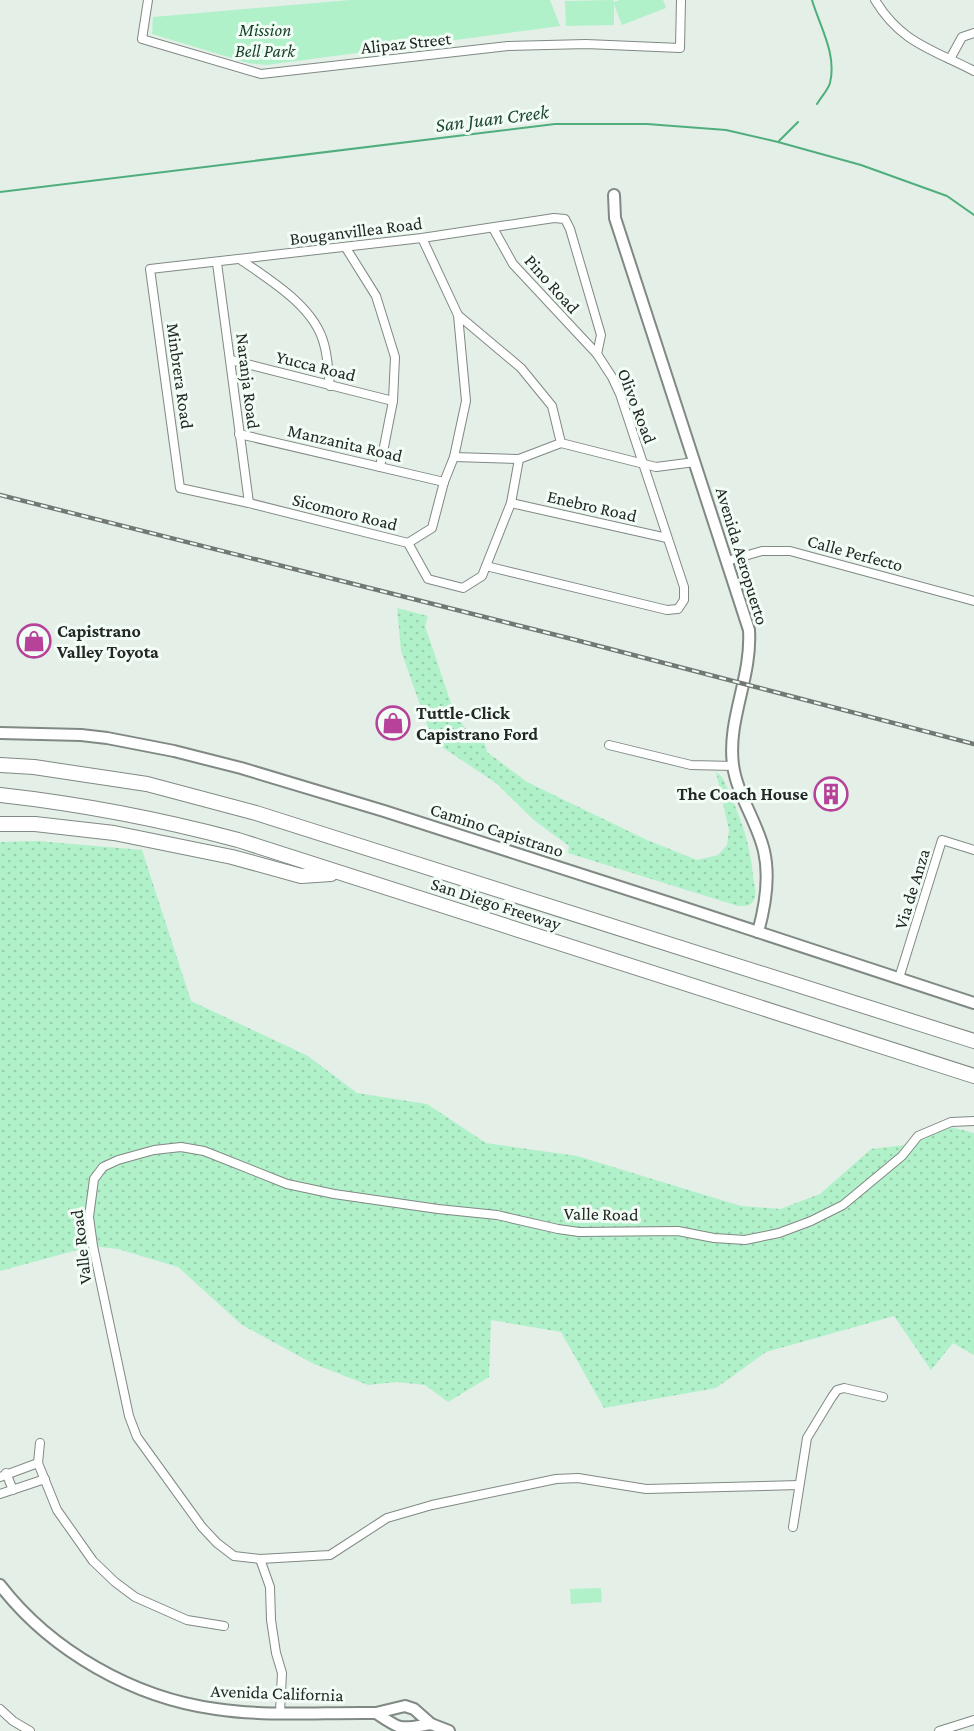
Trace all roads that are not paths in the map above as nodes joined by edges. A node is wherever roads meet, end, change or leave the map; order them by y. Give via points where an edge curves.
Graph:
1 (148, 0) edge
2 (681, 0) edge
3 (875, 0) edge
4 (974, 33) edge
5 (950, 59) junction
6 (974, 71) edge
7 (614, 195) dead end
8 (565, 219) joint
9 (493, 228) junction
10 (422, 238) junction
11 (346, 248) junction
12 (241, 260) junction
13 (217, 263) junction
14 (150, 269) joint
15 (458, 315) junction
16 (597, 354) junction
17 (231, 360) junction
18 (330, 386) junction
19 (393, 401) junction
20 (239, 434) junction
21 (561, 443) junction
22 (454, 457) junction
23 (519, 459) junction
24 (695, 462) junction
25 (642, 465) junction
26 (380, 467) junction
27 (444, 482) junction
28 (180, 488) joint
29 (249, 503) junction
30 (512, 503) junction
31 (667, 538) junction
32 (408, 543) junction
33 (727, 561) junction
34 (486, 566) junction
35 (974, 601) edge
36 (0, 733) edge
37 (609, 745) dead end
38 (0, 765) edge
39 (733, 766) junction
40 (0, 795) edge
41 (0, 824) edge
42 (974, 850) edge
43 (340, 874) junction
44 (758, 932) junction
45 (899, 978) junction
46 (974, 1004) edge
47 (974, 1041) edge
48 (974, 1076) edge
49 (974, 1121) edge
50 (883, 1396) dead end
51 (40, 1443) dead end
52 (38, 1463) junction
53 (3, 1475) edge
54 (45, 1479) junction
55 (799, 1485) junction
56 (13, 1491) junction
57 (0, 1494) edge
58 (793, 1527) dead end
59 (260, 1559) junction
60 (0, 1585) edge
61 (224, 1626) dead end
62 (0, 1709) edge
63 (280, 1712) junction
64 (376, 1713) junction
65 (974, 1720) edge
66 (440, 1729) edge
67 (30, 1731) edge
68 (939, 1731) edge

1 - 2 street, Alipaz Street via 142,39 261,74 508,46 680,48
3 - 5 street via 883,14 911,41
4 - 5 street via 962,37
5 - 6 street
7 - 24 street, Avenida Aeropuerto via 615,218
8 - 9 street, Bouganvillea Road
8 - 16 street, Olivo Road via 601,335
9 - 10 street, Bouganvillea Road
9 - 16 street, Pino Road via 513,264
10 - 11 street, Bouganvillea Road
10 - 15 street
11 - 12 street, Bouganvillea Road
11 - 19 street via 376,296 395,357
12 - 13 street, Bouganvillea Road
12 - 18 street via 308,313 324,343
13 - 14 street, Bouganvillea Road
13 - 17 street, Naranja Road
14 - 28 street, Minbrera Road
15 - 21 street via 521,368 552,406
15 - 22 street via 466,400
16 - 25 street, Olivo Road via 620,394
17 - 18 street, Yucca Road
17 - 20 street, Naranja Road
18 - 19 street, Yucca Road
19 - 26 street
20 - 26 street, Manzanita Road
20 - 29 street, Naranja Road
21 - 23 street
21 - 25 street
22 - 23 street
22 - 27 street
23 - 30 street
24 - 25 street
24 - 33 street, Avenida Aeropuerto
25 - 31 street, Olivo Road
26 - 27 street, Manzanita Road
27 - 32 street via 432,528
28 - 29 street, Sicomoro Road
29 - 32 street, Sicomoro Road
30 - 31 street, Enebro Road
30 - 34 street
31 - 34 street, Olivo Road via 684,587 684,600 678,609 667,610
32 - 34 street, Sicomoro Road via 428,579 463,588 482,576
33 - 35 street, Calle Perfecto via 762,551 790,552
33 - 39 street, Avenida Aeropuerto via 749,630 750,648 733,726
36 - 44 street, Camino Capistrano via 107,738 241,768
37 - 39 street via 691,765
38 - 47 highway, San Diego Freeway via 147,784 256,813
39 - 44 street, Avenida Aeropuerto via 764,851 766,893
40 - 43 highway, San Diego Freeway via 93,807 192,828
41 - 43 highway via 114,833 232,857 301,876
42 - 45 street, Via de Anza via 942,840
43 - 48 highway, San Diego Freeway
44 - 45 street, Camino Capistrano
45 - 46 street, Camino Capistrano
49 - 59 street, Valle Road via 951,1122 918,1136 902,1156 843,1205 779,1233 745,1240 678,1231 579,1232 497,1215 334,1194 287,1184 204,1150 181,1147 154,1150 103,1167 94,1179 89,1216 133,1426 151,1458 209,1535 234,1556
50 - 55 street via 855,1389 837,1390 807,1438
51 - 52 street
52 - 53 street
52 - 54 street
53 - 56 street
54 - 56 street
54 - 61 street via 57,1510 93,1561 115,1582 135,1597 187,1620
55 - 58 street
55 - 59 street, Valle Road via 646,1489 578,1478 555,1479 387,1518 330,1555
56 - 57 street
59 - 63 street via 270,1587 271,1620 282,1673
60 - 63 street, Avenida California via 35,1623 100,1671 190,1704
62 - 67 street
63 - 64 street, Avenida California
64 - 66 street, Avenida California via 404,1729
64 - 66 street, Avenida California via 405,1706
65 - 68 street

